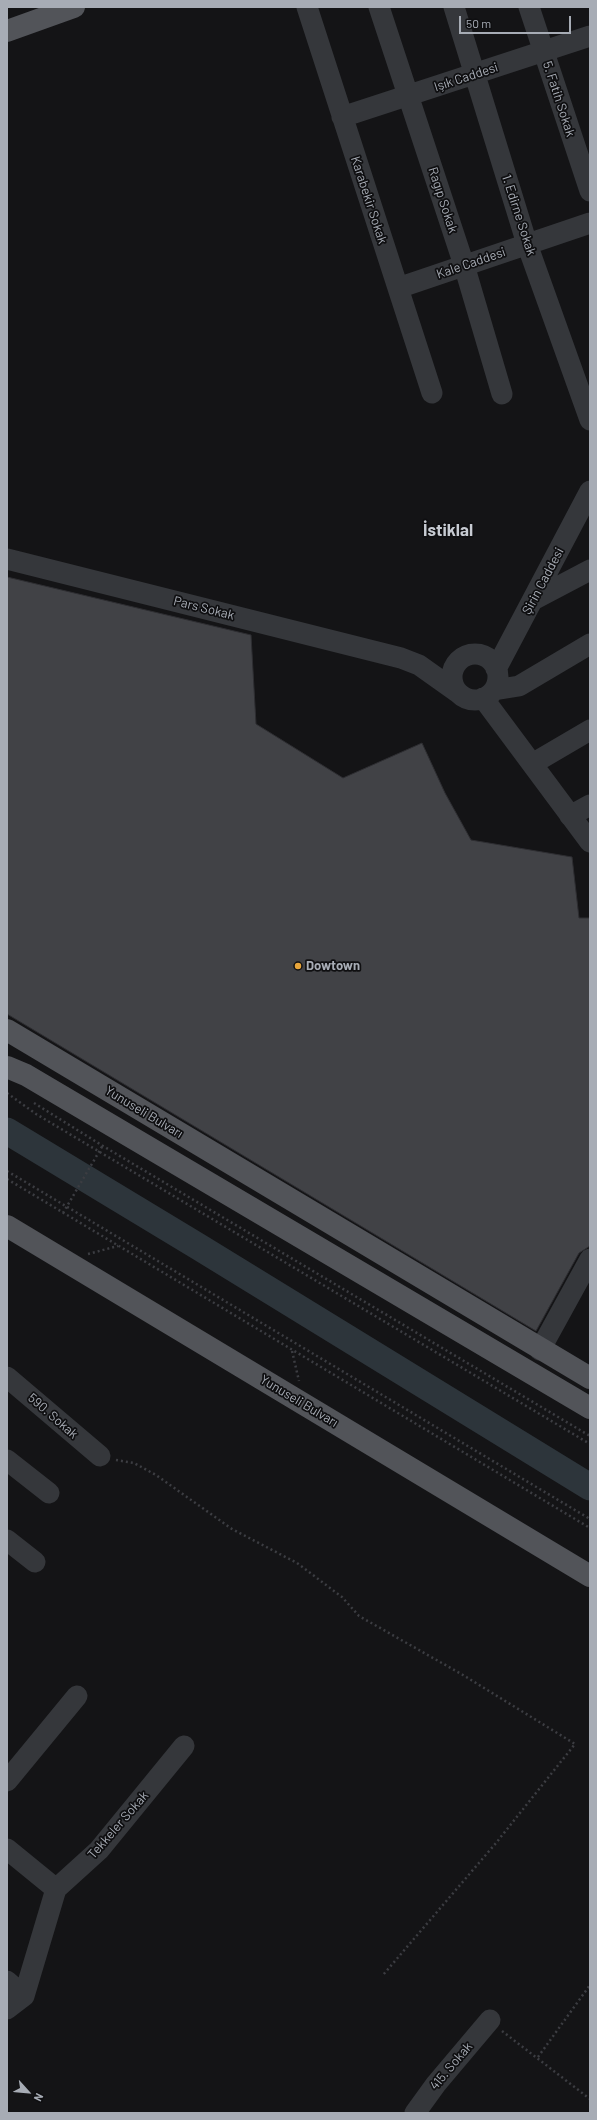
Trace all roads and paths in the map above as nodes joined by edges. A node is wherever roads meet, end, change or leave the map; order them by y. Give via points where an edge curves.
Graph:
1 (74, 7) edge
2 (306, 7) edge
3 (378, 7) edge
4 (454, 7) edge
5 (529, 7) edge
6 (7, 31) edge
7 (590, 36) edge
8 (544, 51) junction
9 (475, 74) junction
10 (408, 96) junction
11 (342, 117) junction
12 (590, 191) edge
13 (590, 223) edge
14 (527, 244) junction
15 (464, 265) junction
16 (398, 288) junction
17 (432, 393) dead end
18 (502, 394) dead end
19 (590, 420) edge
20 (590, 491) edge
21 (7, 559) edge
22 (590, 570) edge
23 (534, 600) junction
24 (590, 644) edge
25 (467, 656) junction
26 (401, 658) junction
27 (496, 669) junction
28 (458, 692) junction
29 (488, 694) junction
30 (590, 730) edge
31 (532, 764) junction
32 (590, 805) edge
33 (570, 816) junction
34 (590, 842) edge
35 (7, 1030) edge
36 (7, 1055) edge
37 (16, 1071) edge
38 (7, 1093) edge
39 (33, 1102) dead end
40 (96, 1157) dead end
41 (7, 1171) edge
42 (7, 1179) edge
43 (66, 1207) junction
44 (63, 1213) junction
45 (9, 1231) edge
46 (590, 1259) edge
47 (540, 1350) junction
48 (7, 1377) edge
49 (590, 1378) edge
50 (590, 1408) edge
51 (590, 1436) edge
52 (590, 1444) edge
53 (100, 1456) joint
54 (7, 1460) edge
55 (49, 1493) dead end
56 (590, 1519) edge
57 (590, 1528) edge
58 (7, 1540) edge
59 (35, 1562) dead end
60 (590, 1576) edge
61 (78, 1696) dead end
62 (184, 1746) dead end
63 (7, 1781) edge
64 (7, 1849) edge
65 (56, 1889) junction
66 (383, 1975) dead end
67 (7, 1981) edge
68 (590, 1985) edge
69 (24, 1996) junction
70 (7, 2009) edge
71 (490, 2020) joint
72 (538, 2057) junction
73 (590, 2099) edge
74 (415, 2113) edge

1 - 6 main road
2 - 11 street, Karabekir Sokak
3 - 10 street, Ragıp Sokak
4 - 9 street, 1. Edirne Sokak
5 - 8 street, 5. Fatih Sokak
7 - 8 street, Işık Caddesi
8 - 9 street, Işık Caddesi
8 - 12 street, 5. Fatih Sokak
9 - 10 street, Işık Caddesi
9 - 14 street, 1. Edirne Sokak
10 - 11 street, Işık Caddesi
10 - 15 street, Ragıp Sokak
11 - 16 street, Karabekir Sokak
13 - 14 street, Kale Caddesi
14 - 15 street, Kale Caddesi
14 - 19 street, 1. Edirne Sokak
15 - 16 street, Kale Caddesi
15 - 18 street, Ragıp Sokak
16 - 17 street, Karabekir Sokak
20 - 23 street, Şirin Caddesi
21 - 26 street, Pars Sokak
22 - 23 street
23 - 27 street, Şirin Caddesi
24 - 29 street via 519,686
25 - 26 street via 444,660
25 - 27 street via 474,654 487,658
25 - 28 street via 456,665 453,672 454,686
26 - 28 street via 419,665
27 - 29 street via 497,683
28 - 29 street via 469,699
29 - 31 street
30 - 31 street
31 - 33 street
32 - 33 street
33 - 34 street
35 - 47 main road, Yunuseli Bulvarı
36 - 37 main road
37 - 50 main road
38 - 52 path via 36,1114
39 - 51 path
40 - 43 path
41 - 43 path
42 - 44 path
43 - 44 path
43 - 56 path
44 - 57 path
45 - 60 main road, Yunuseli Bulvarı
46 - 47 street
47 - 49 main road, Yunuseli Bulvarı
48 - 53 street, 590. Sokak
53 - 66 path via 134,1464 156,1476 232,1529 297,1563 337,1594 359,1616 575,1744 496,1843
54 - 55 street
58 - 59 street
61 - 63 street
62 - 65 street, Tekkeler Sokak via 100,1850
64 - 65 street
65 - 69 street
67 - 69 street
68 - 72 path
69 - 70 street
71 - 72 path via 511,2039
71 - 74 street, 415. Sokak
72 - 73 path

